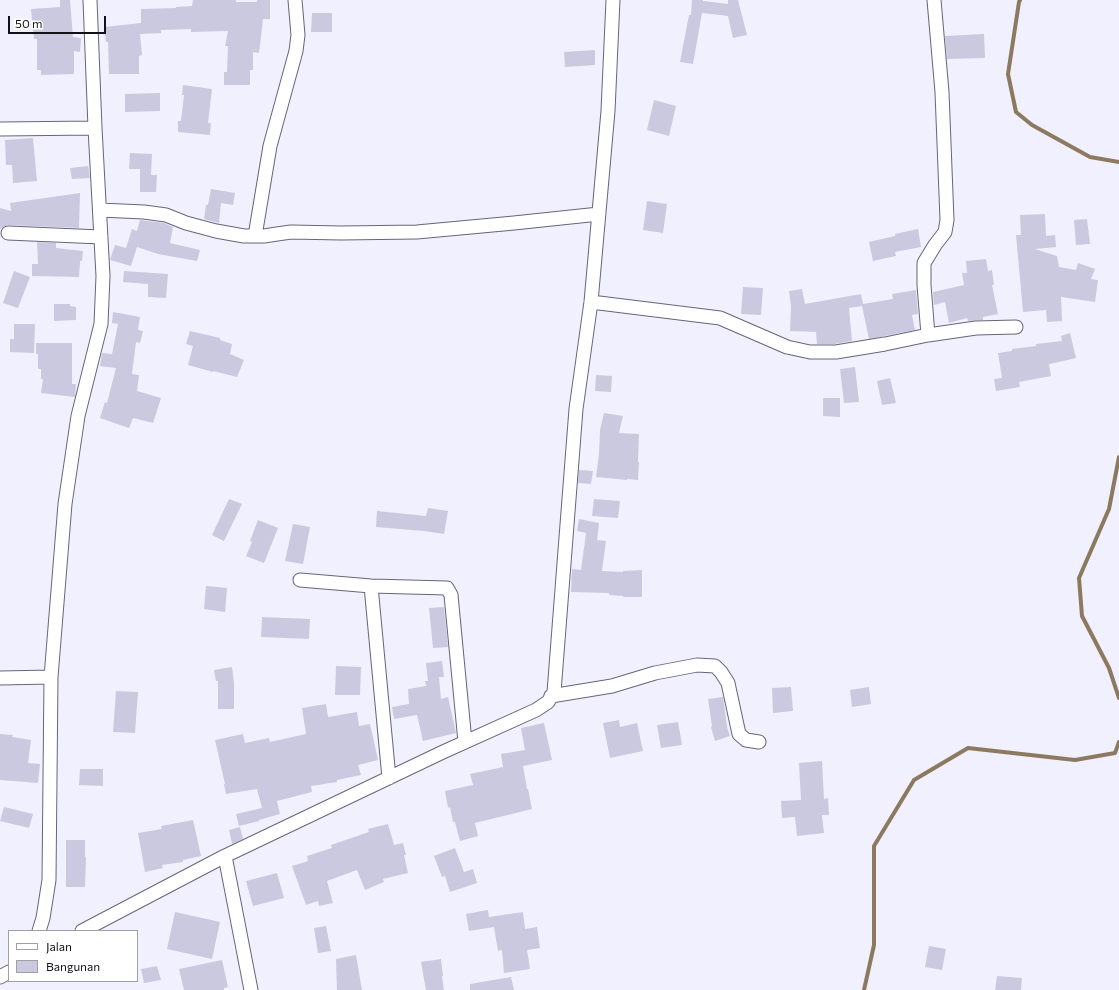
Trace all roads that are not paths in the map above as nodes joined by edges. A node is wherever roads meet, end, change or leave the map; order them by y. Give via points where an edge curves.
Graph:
1 (90, 0) edge
2 (295, 0) edge
3 (613, 0) edge
4 (934, 0) edge
5 (95, 128) junction
6 (0, 129) edge
7 (100, 210) junction
8 (599, 214) junction
9 (8, 233) dead end
10 (255, 236) junction
11 (101, 237) junction
12 (591, 302) junction
13 (1016, 327) dead end
14 (928, 335) junction
15 (300, 580) dead end
16 (371, 586) junction
17 (0, 678) edge
18 (50, 678) junction
19 (551, 696) junction
20 (464, 742) junction
21 (759, 742) dead end
22 (389, 778) junction
23 (225, 856) junction
24 (39, 930) edge
25 (84, 930) edge
26 (251, 990) edge

1 - 5 street
2 - 10 street via 298,36 296,51 270,146
3 - 8 street via 608,110
4 - 14 street via 942,92 947,220 945,232 924,263
5 - 6 street
5 - 7 street
7 - 10 street via 166,215 216,231
7 - 11 street
8 - 10 street via 417,232 291,232
8 - 12 street
9 - 11 street
11 - 18 street via 101,324 78,416 65,504
12 - 14 street via 720,318 787,347 810,352 836,352
12 - 19 street via 576,408 554,692
13 - 14 street via 976,328
15 - 16 street
16 - 20 street via 447,588 451,595
16 - 22 street
17 - 18 street
18 - 24 street via 49,880
19 - 20 street via 548,702 536,710
19 - 21 street via 612,686 655,673 697,665 715,666 728,683 739,734 746,740
20 - 22 street
22 - 23 street
23 - 25 street
23 - 26 street

